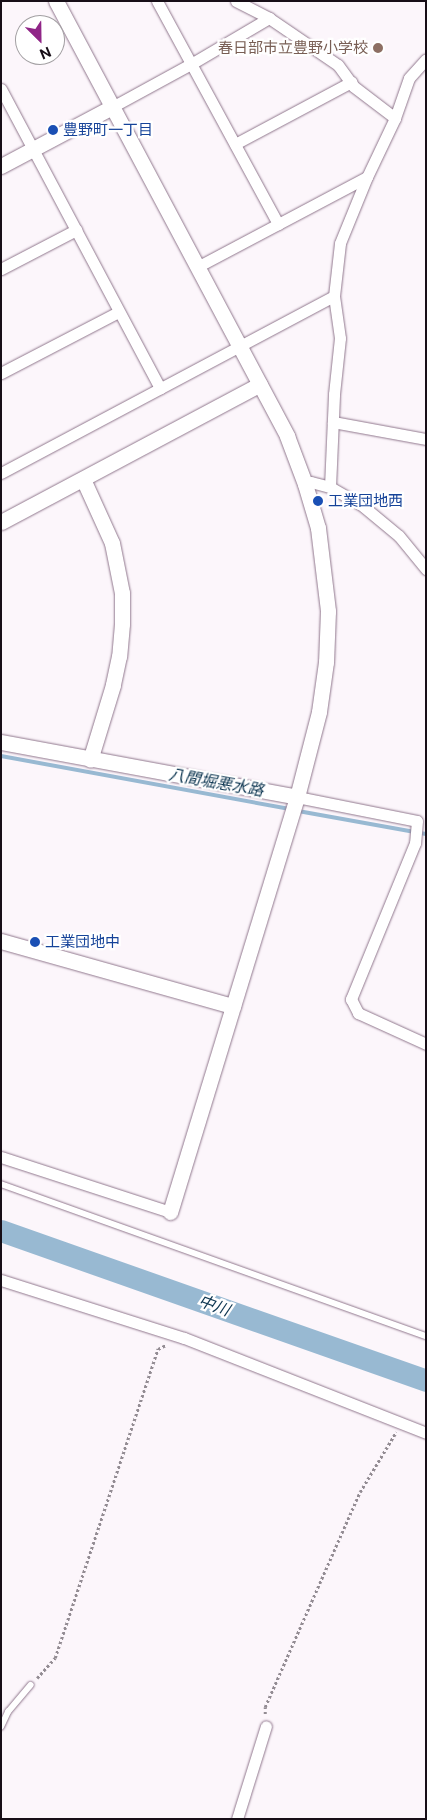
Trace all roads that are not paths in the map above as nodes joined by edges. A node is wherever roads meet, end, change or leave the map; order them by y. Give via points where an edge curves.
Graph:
1 (56, 1) edge
2 (157, 1) edge
3 (236, 1) edge
4 (269, 18) junction
5 (426, 58) edge
6 (191, 64) junction
7 (351, 82) junction
8 (1, 89) edge
9 (112, 106) junction
10 (394, 118) junction
11 (235, 144) junction
12 (32, 149) junction
13 (1, 166) edge
14 (367, 178) junction
15 (278, 224) junction
16 (76, 230) junction
17 (197, 267) junction
18 (1, 269) edge
19 (334, 296) junction
20 (118, 312) junction
21 (240, 346) junction
22 (1, 373) edge
23 (260, 384) junction
24 (160, 388) junction
25 (333, 422) junction
26 (426, 439) edge
27 (1, 473) edge
28 (83, 479) junction
29 (305, 484) junction
30 (330, 487) junction
31 (1, 522) edge
32 (426, 569) edge
33 (1, 742) edge
34 (90, 760) junction
35 (296, 799) junction
36 (418, 834) edge
37 (1, 942) edge
38 (233, 1006) junction
39 (426, 1044) edge
40 (1, 1157) edge
41 (1, 1184) edge
42 (170, 1212) joint
43 (1, 1280) edge
44 (426, 1336) edge
45 (426, 1433) edge
46 (31, 1684) road end
47 (266, 1726) road end
48 (1, 1727) edge
49 (237, 1819) edge

1 - 9 street
2 - 6 street
3 - 4 street
4 - 6 street
4 - 7 street via 338,65
5 - 10 street via 409,78
6 - 9 street
6 - 11 street
7 - 10 street
7 - 11 street
8 - 12 street
9 - 12 street
9 - 17 street
10 - 14 street
11 - 15 street
12 - 13 street
12 - 16 street
14 - 15 street
14 - 19 street via 340,243
15 - 17 street
16 - 18 street
16 - 20 street
17 - 21 street
19 - 21 street
19 - 25 street via 340,338
20 - 22 street
20 - 24 street
21 - 23 street
21 - 24 street
23 - 28 street
23 - 29 street via 287,436
24 - 27 street
25 - 26 street
25 - 30 street
28 - 31 street
28 - 34 street via 112,543 120,577 122,624 114,685
29 - 30 street via 311,482
29 - 35 street via 318,528 328,612 319,712
30 - 32 street via 364,507 399,536
33 - 34 street
34 - 35 street
35 - 36 street via 417,821
35 - 38 street
36 - 39 street via 351,999 358,1013
37 - 38 street
38 - 42 street
40 - 42 street
41 - 44 lane
43 - 45 street via 184,1338
46 - 48 lane via 8,1712
47 - 49 street

